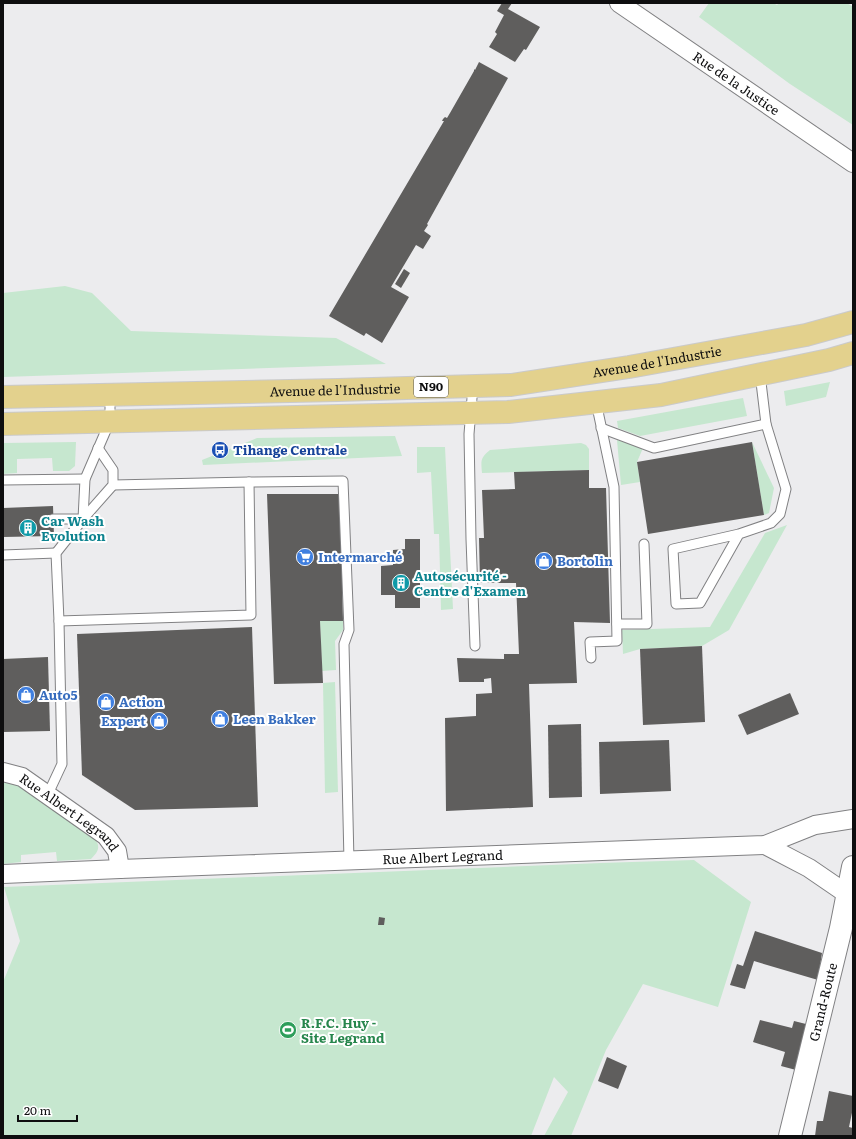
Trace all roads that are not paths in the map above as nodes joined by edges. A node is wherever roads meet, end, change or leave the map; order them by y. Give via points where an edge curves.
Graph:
1 (619, 3) edge
2 (853, 162) edge
3 (853, 322) edge
4 (853, 353) edge
5 (760, 374) junction
6 (473, 386) junction
7 (110, 395) junction
8 (3, 397) edge
9 (596, 402) junction
10 (472, 413) junction
11 (110, 421) junction
12 (3, 424) edge
13 (766, 424) junction
14 (602, 428) junction
15 (98, 448) junction
16 (85, 478) junction
17 (3, 480) edge
18 (249, 482) junction
19 (113, 484) junction
20 (53, 519) dead end
21 (83, 519) junction
22 (739, 534) junction
23 (644, 544) dead end
24 (56, 553) junction
25 (3, 555) edge
26 (59, 621) junction
27 (617, 624) junction
28 (475, 646) dead end
29 (591, 658) dead end
30 (3, 772) edge
31 (48, 794) junction
32 (853, 819) edge
33 (765, 846) junction
34 (349, 861) junction
35 (853, 867) edge
36 (120, 869) junction
37 (3, 874) edge
38 (847, 894) junction
39 (790, 1136) edge

1 - 2 street, Rue de la Justice
3 - 6 main road, Avenue de l'Industrie / N90 via 806,335 636,366 511,385
4 - 5 main road, Avenue de l'Industrie / N90
5 - 9 main road, Avenue de l'Industrie / N90 via 661,395
5 - 13 lane
6 - 7 main road, Avenue de l'Industrie / N90
6 - 10 lane
7 - 8 main road, Avenue de l'Industrie / N90
7 - 11 lane
9 - 10 main road, Avenue de l'Industrie / N90 via 508,412
9 - 14 lane
10 - 11 main road, Avenue de l'Industrie / N90
10 - 28 lane via 469,442
11 - 12 main road, Avenue de l'Industrie / N90
11 - 15 lane
13 - 14 lane via 654,448
13 - 22 lane via 786,489 780,514 771,524
14 - 27 lane via 614,487
15 - 16 lane
15 - 19 lane via 113,470
16 - 17 lane
16 - 21 lane
18 - 19 lane
18 - 26 lane via 251,615
18 - 34 lane via 343,481 349,630 344,644
19 - 21 lane
20 - 21 lane
21 - 24 lane
22 - 22 lane via 700,604 676,604 673,549
23 - 27 lane via 646,624
24 - 25 lane
24 - 26 lane
26 - 31 lane via 62,764
27 - 29 lane via 617,641 590,642
30 - 31 street, Rue Albert Legrand via 22,777
31 - 36 street, Rue Albert Legrand via 106,836 117,851
32 - 33 street, Rue Albert Legrand via 815,825
33 - 34 street, Rue Albert Legrand
33 - 38 street, Rue Albert Legrand via 809,868
34 - 36 street, Rue Albert Legrand
35 - 38 street, Grand-Route
36 - 37 street, Rue Albert Legrand
38 - 39 street, Grand-Route

